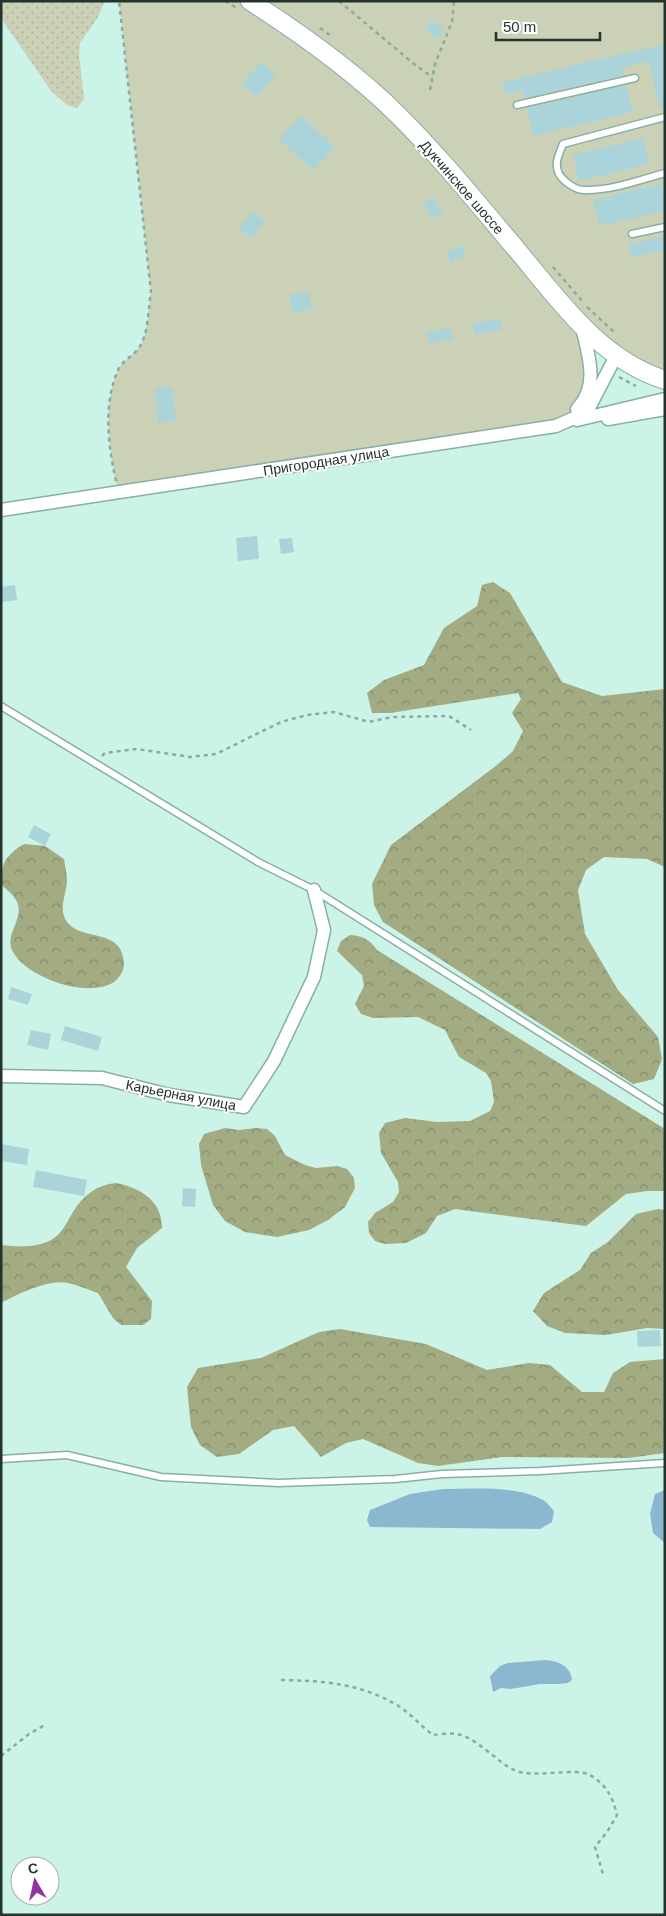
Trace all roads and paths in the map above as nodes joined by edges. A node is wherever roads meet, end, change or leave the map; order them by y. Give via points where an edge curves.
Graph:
1 (119, 1) edge
2 (225, 1) edge
3 (338, 1) edge
4 (454, 1) edge
5 (245, 6) edge
6 (432, 77) junction
7 (636, 78) dead end
8 (430, 90) dead end
9 (517, 105) dead end
10 (665, 117) edge
11 (665, 172) edge
12 (665, 227) edge
13 (632, 234) dead end
14 (582, 327) junction
15 (612, 363) junction
16 (665, 380) edge
17 (641, 388) dead end
18 (665, 398) edge
19 (665, 410) edge
20 (556, 426) junction
21 (118, 492) junction
22 (1, 510) edge
23 (1, 706) edge
24 (471, 730) dead end
25 (97, 764) junction
26 (314, 890) junction
27 (1, 1076) edge
28 (665, 1111) edge
29 (1, 1459) edge
30 (665, 1463) edge
31 (281, 1680) dead end
32 (45, 1725) dead end
33 (1, 1756) edge
34 (603, 1874) dead end

1 - 21 path via 151,292 144,335 138,349 118,368 112,386 108,420
2 - 5 path
3 - 6 path
4 - 6 path via 452,22
5 - 14 street, Дукчинское шоссе via 289,27 340,64 399,116 460,181
6 - 8 path
7 - 9 lane
10 - 11 lane via 563,144 556,158 557,172 565,183 582,190 614,187
12 - 13 lane
14 - 15 street, Дукчинское шоссе
14 - 20 street via 591,369 588,392 575,412
15 - 16 street, Дукчинское шоссе via 637,368
15 - 17 path
15 - 20 street, Пригородная улица via 590,406
18 - 20 street
19 - 20 street
20 - 21 street, Пригородная улица
21 - 22 street, Пригородная улица
23 - 25 lane
24 - 25 path via 449,716 392,717 369,722 334,712 281,722 216,754 190,757 137,749 105,753
25 - 26 lane via 258,862
26 - 27 street, Карьерная улица via 324,930 314,977 274,1062 244,1107 168,1095 102,1078
26 - 28 lane
29 - 30 lane via 67,1455 162,1477 278,1483 395,1480 442,1474
31 - 34 path via 316,1680 363,1688 399,1706 433,1735 458,1734 478,1744 515,1771 588,1774 603,1783 617,1815 595,1847
32 - 33 path

